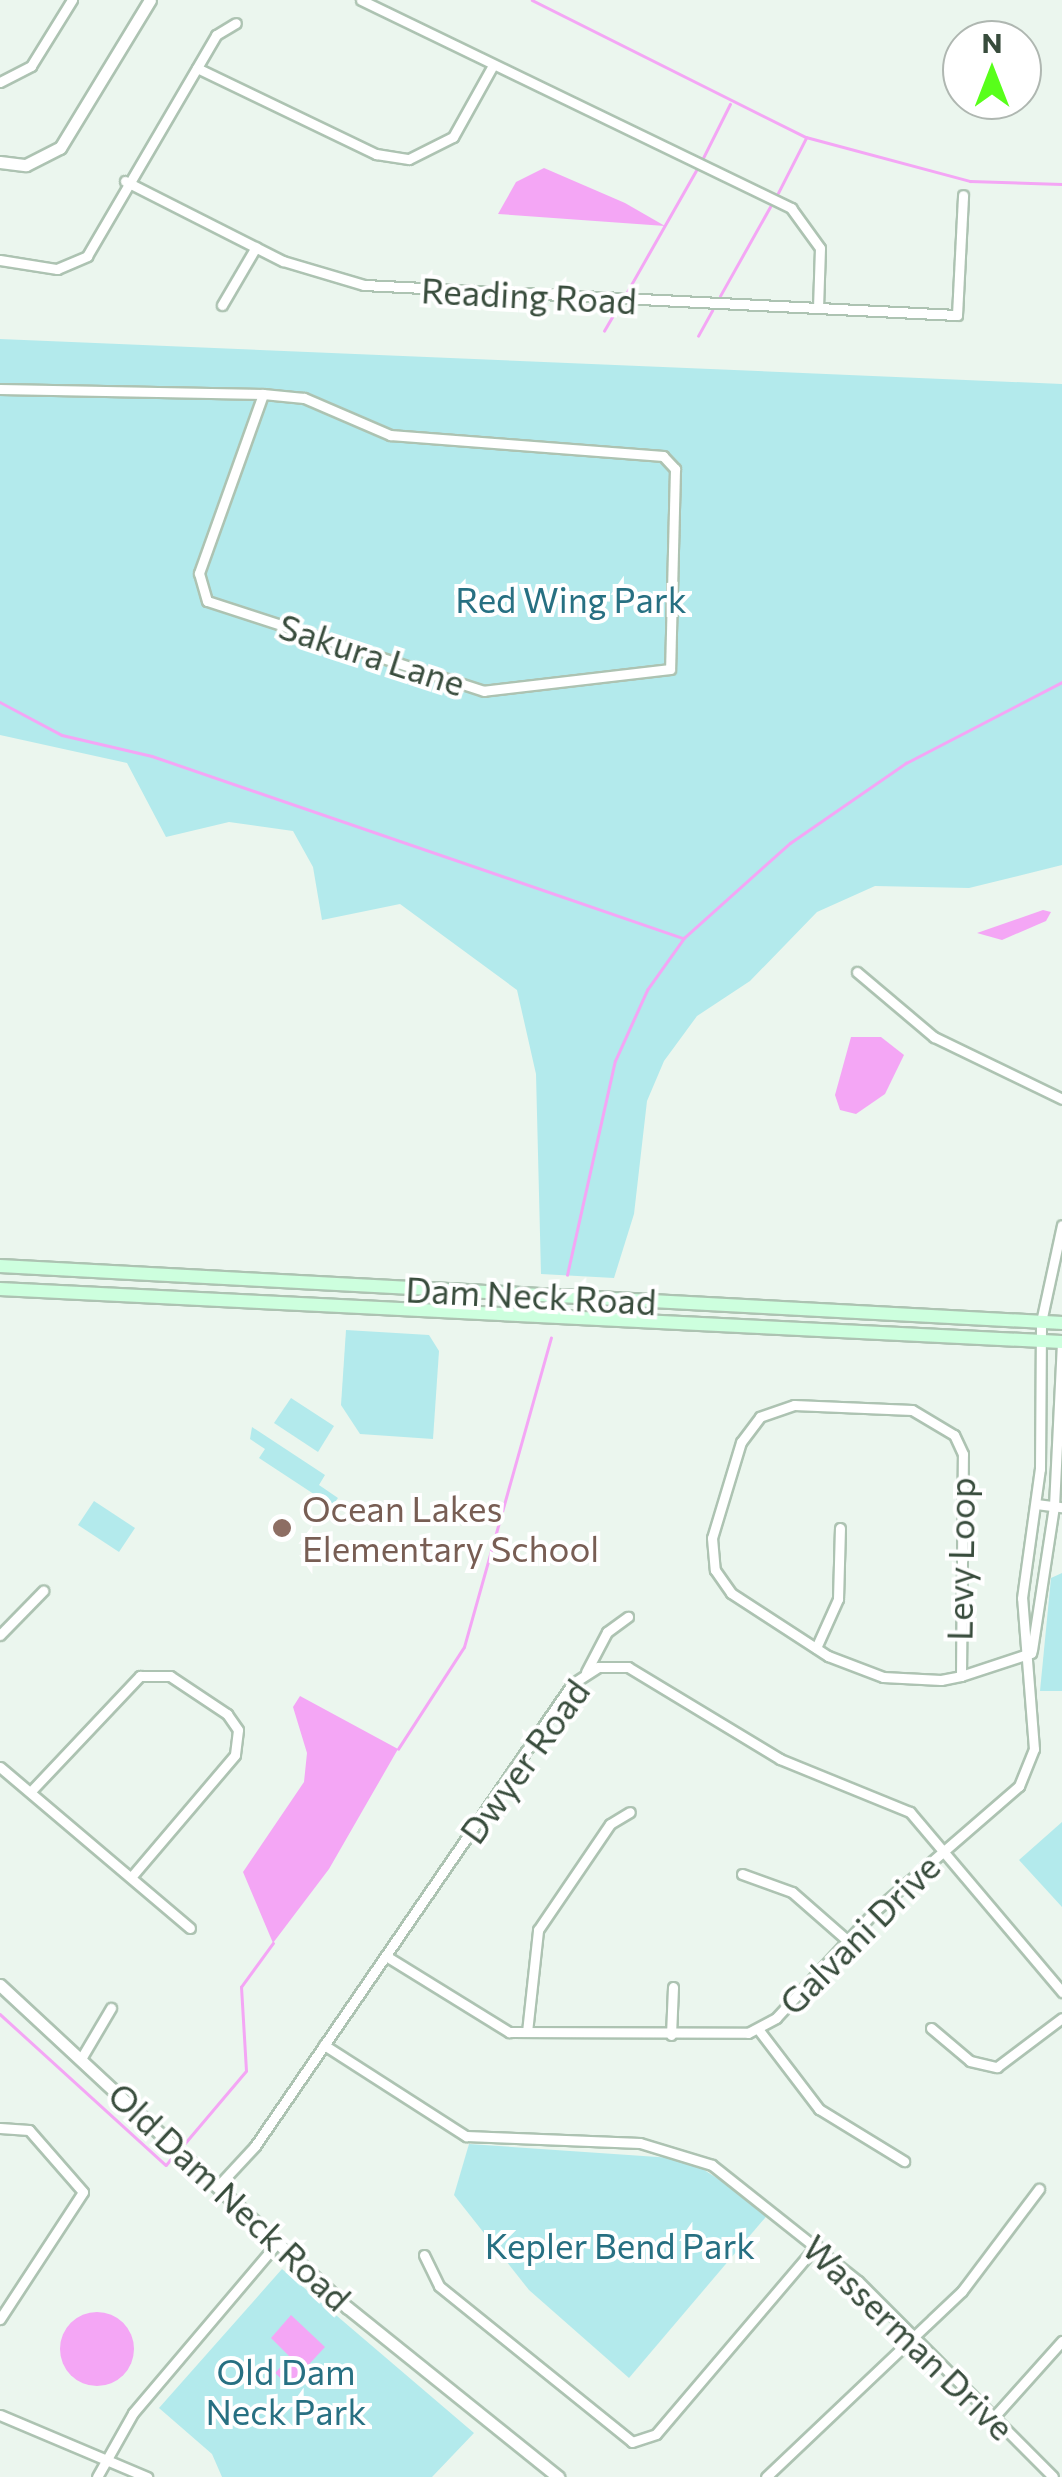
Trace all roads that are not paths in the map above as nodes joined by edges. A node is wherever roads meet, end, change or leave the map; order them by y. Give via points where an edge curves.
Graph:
1 (72, 0) edge
2 (150, 0) edge
3 (362, 0) edge
4 (236, 23) dead end
5 (492, 67) junction
6 (196, 68) junction
7 (0, 82) edge
8 (0, 162) edge
9 (125, 181) junction
10 (963, 195) dead end
11 (256, 247) junction
12 (0, 260) edge
13 (222, 305) dead end
14 (818, 308) junction
15 (0, 390) edge
16 (263, 394) junction
17 (858, 972) dead end
18 (1062, 1099) edge
19 (1062, 1225) edge
20 (0, 1266) edge
21 (276, 1281) junction
22 (0, 1288) edge
23 (274, 1302) junction
24 (1041, 1322) junction
25 (1062, 1323) edge
26 (1041, 1341) junction
27 (1062, 1342) edge
28 (1036, 1504) junction
29 (1058, 1506) edge
30 (840, 1528) dead end
31 (43, 1591) dead end
32 (628, 1617) dead end
33 (0, 1634) edge
34 (816, 1648) junction
35 (1031, 1653) junction
36 (586, 1672) junction
37 (961, 1676) junction
38 (0, 1767) edge
39 (33, 1789) junction
40 (630, 1812) dead end
41 (944, 1849) junction
42 (742, 1874) dead end
43 (132, 1876) junction
44 (190, 1928) dead end
45 (848, 1941) junction
46 (386, 1956) junction
47 (0, 1985) edge
48 (673, 1987) dead end
49 (1062, 1992) edge
50 (111, 2008) dead end
51 (1062, 2018) edge
52 (930, 2028) dead end
53 (758, 2029) junction
54 (527, 2032) junction
55 (671, 2034) junction
56 (324, 2045) junction
57 (82, 2058) junction
58 (0, 2128) edge
59 (904, 2161) dead end
60 (218, 2186) junction
61 (1038, 2189) dead end
62 (278, 2243) junction
63 (817, 2245) junction
64 (424, 2254) dead end
65 (0, 2319) edge
66 (909, 2340) junction
67 (1062, 2341) edge
68 (0, 2415) edge
69 (992, 2419) junction
70 (105, 2458) junction
71 (96, 2477) edge
72 (147, 2477) edge
73 (558, 2477) edge
74 (766, 2477) edge
75 (1053, 2477) edge

1 - 7 street via 32,66
2 - 8 street via 60,148 26,164
3 - 5 street
4 - 6 street via 216,35
5 - 6 street via 453,137 409,159 376,154
5 - 14 street via 791,208 820,248
6 - 9 street
9 - 11 street, Reading Road
9 - 12 street via 98,240 72,266
10 - 14 street, Reading Road via 957,315
11 - 13 street
11 - 14 street, Reading Road via 381,287
15 - 16 street, Sakura Lane
16 - 16 street, Sakura Lane via 198,573 208,601 484,691 670,669 670,461 390,435 304,398
17 - 18 street via 934,1037
19 - 24 street, Galvani Drive
20 - 21 main road, Dam Neck Road
21 - 23 main road
21 - 24 main road, Dam Neck Road
22 - 23 main road, Dam Neck Road
23 - 26 main road, Dam Neck Road
24 - 25 main road, Dam Neck Road
24 - 26 street, Galvani Drive
26 - 27 main road, Dam Neck Road
26 - 28 street, Galvani Drive
27 - 29 street, Galvani Drive
28 - 29 street
28 - 35 street, Galvani Drive via 1022,1598
29 - 35 street, Galvani Drive
30 - 34 street via 838,1599
31 - 33 street
32 - 36 street via 607,1632
34 - 37 street, Levy Loop via 883,1677
34 - 37 street, Levy Loop via 731,1593 714,1570 712,1538 741,1442 782,1406 912,1410 946,1426 963,1454
35 - 37 street, Levy Loop
35 - 41 street, Galvani Drive via 1030,1769
36 - 41 street, Dwyer Road via 628,1668 780,1760 897,1804
36 - 46 street, Dwyer Road
38 - 39 street
39 - 43 street
39 - 43 street via 148,1673 170,1676 227,1714 238,1730 235,1755
40 - 54 street via 610,1824 538,1930
41 - 45 street, Galvani Drive
41 - 49 street, Dwyer Road
42 - 45 street via 792,1892
43 - 44 street
45 - 53 street, Galvani Drive
46 - 54 street, Galvani Drive via 485,2024
46 - 56 street, Dwyer Road
47 - 57 street, Old Dam Neck Road
48 - 55 street
50 - 57 street
51 - 52 street via 997,2066 970,2061
53 - 55 street, Galvani Drive
53 - 59 street via 820,2108
54 - 55 street, Galvani Drive
56 - 60 street, Dwyer Road
56 - 63 street, Wasserman Drive via 466,2136 640,2142 694,2156
57 - 60 street, Old Dam Neck Road
58 - 65 street via 30,2130 79,2176 84,2192
60 - 62 street, Old Dam Neck Road
61 - 66 street via 986,2264
62 - 70 street
62 - 73 street, Old Dam Neck Road
63 - 64 street via 656,2434 632,2442 440,2286
63 - 66 street, Wasserman Drive
66 - 69 street, Wasserman Drive
66 - 74 street
67 - 69 street
68 - 70 street
69 - 75 street, Wasserman Drive
70 - 71 street
70 - 72 street

